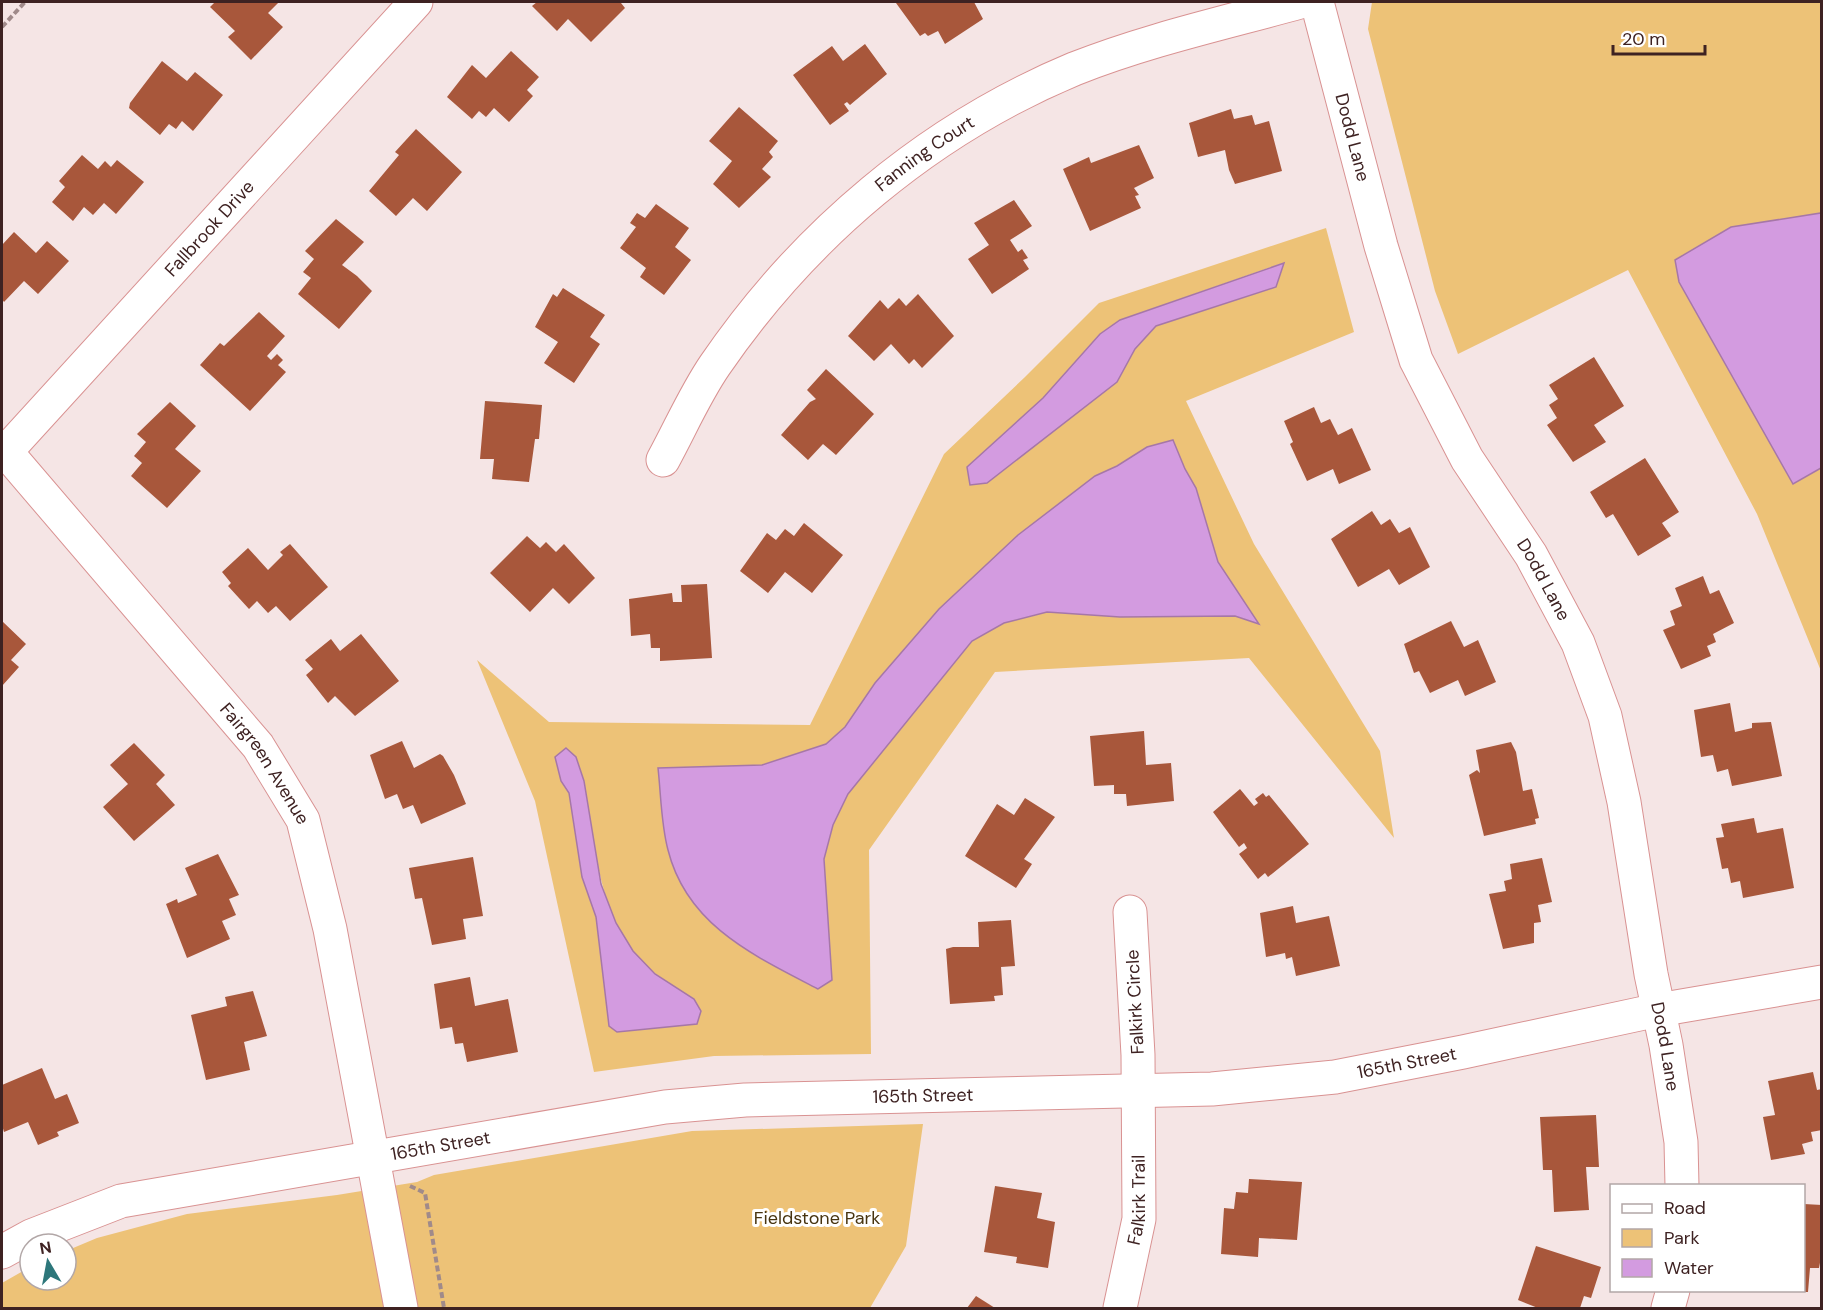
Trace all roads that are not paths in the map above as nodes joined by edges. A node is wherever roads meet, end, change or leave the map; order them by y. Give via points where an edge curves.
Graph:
1 (416, 2) edge
2 (1300, 2) edge
3 (1317, 2) edge
4 (3, 451) edge
5 (663, 460) dead end
6 (1130, 912) dead end
7 (1821, 982) edge
8 (1658, 1010) junction
9 (1138, 1091) junction
10 (373, 1158) junction
11 (1683, 1184) edge
12 (2, 1252) edge
13 (1672, 1292) edge
14 (401, 1308) edge
15 (1120, 1308) edge
16 (1668, 1308) edge

1 - 4 street, Fallbrook Drive
2 - 5 street, Fanning Court via 1177,35 1074,70 1016,96 897,171 801,257 753,314 714,367
3 - 8 street, Dodd Lane via 1381,246 1416,360 1467,459 1531,555 1578,643 1605,716 1624,802
4 - 10 street, Fairgreen Avenue via 258,746 303,820 330,929
6 - 9 street, Falkirk Circle
7 - 8 street, 165th Street
8 - 9 street, 165th Street via 1335,1077 1212,1089
8 - 11 street, Dodd Lane via 1681,1142
9 - 10 street, 165th Street via 745,1100 665,1107
9 - 15 street, Falkirk Trail via 1139,1219
10 - 12 street, 165th Street via 121,1201 31,1236
10 - 14 street, Fairgreen Avenue
13 - 16 street

